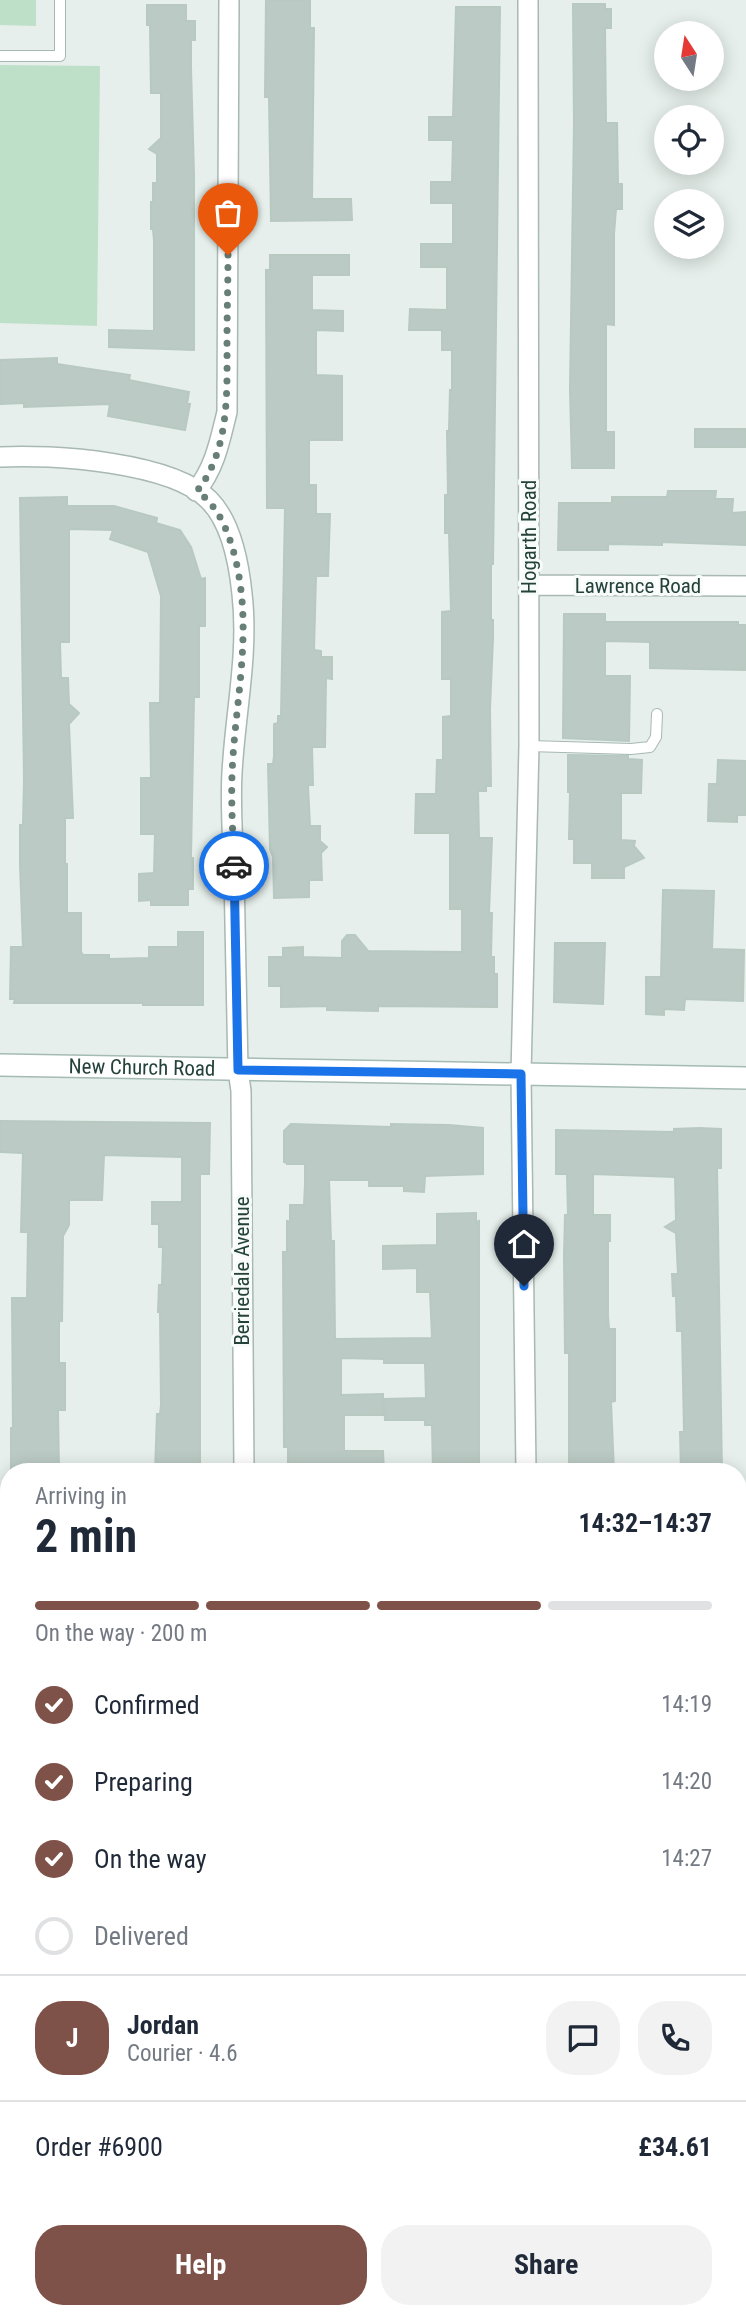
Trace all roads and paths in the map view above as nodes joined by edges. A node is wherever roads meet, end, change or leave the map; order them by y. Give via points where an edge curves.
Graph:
1 (60, 0) edge
2 (229, 0) edge
3 (528, 0) edge
4 (0, 56) edge
5 (0, 457) edge
6 (197, 491) junction
7 (529, 585) junction
8 (746, 586) edge
9 (657, 714) dead end
10 (528, 746) junction
11 (0, 1065) edge
12 (238, 1070) junction
13 (521, 1074) junction
14 (746, 1078) edge
15 (244, 1463) edge
16 (526, 1463) edge

1 - 4 lane via 60,56
2 - 6 street via 227,412 218,450
3 - 7 street, Hogarth Road
5 - 6 street via 54,457 137,468
6 - 12 street, Berriedale Avenue via 209,500 227,531 244,614 232,776
7 - 8 street, Lawrence Road
7 - 10 street, Hogarth Road
9 - 10 lane via 656,737 650,747
10 - 13 street, Hogarth Road
11 - 12 main road, New Church Road
12 - 13 main road, New Church Road
12 - 15 street, Berriedale Avenue
13 - 14 main road, New Church Road
13 - 16 street, Hogarth Road

